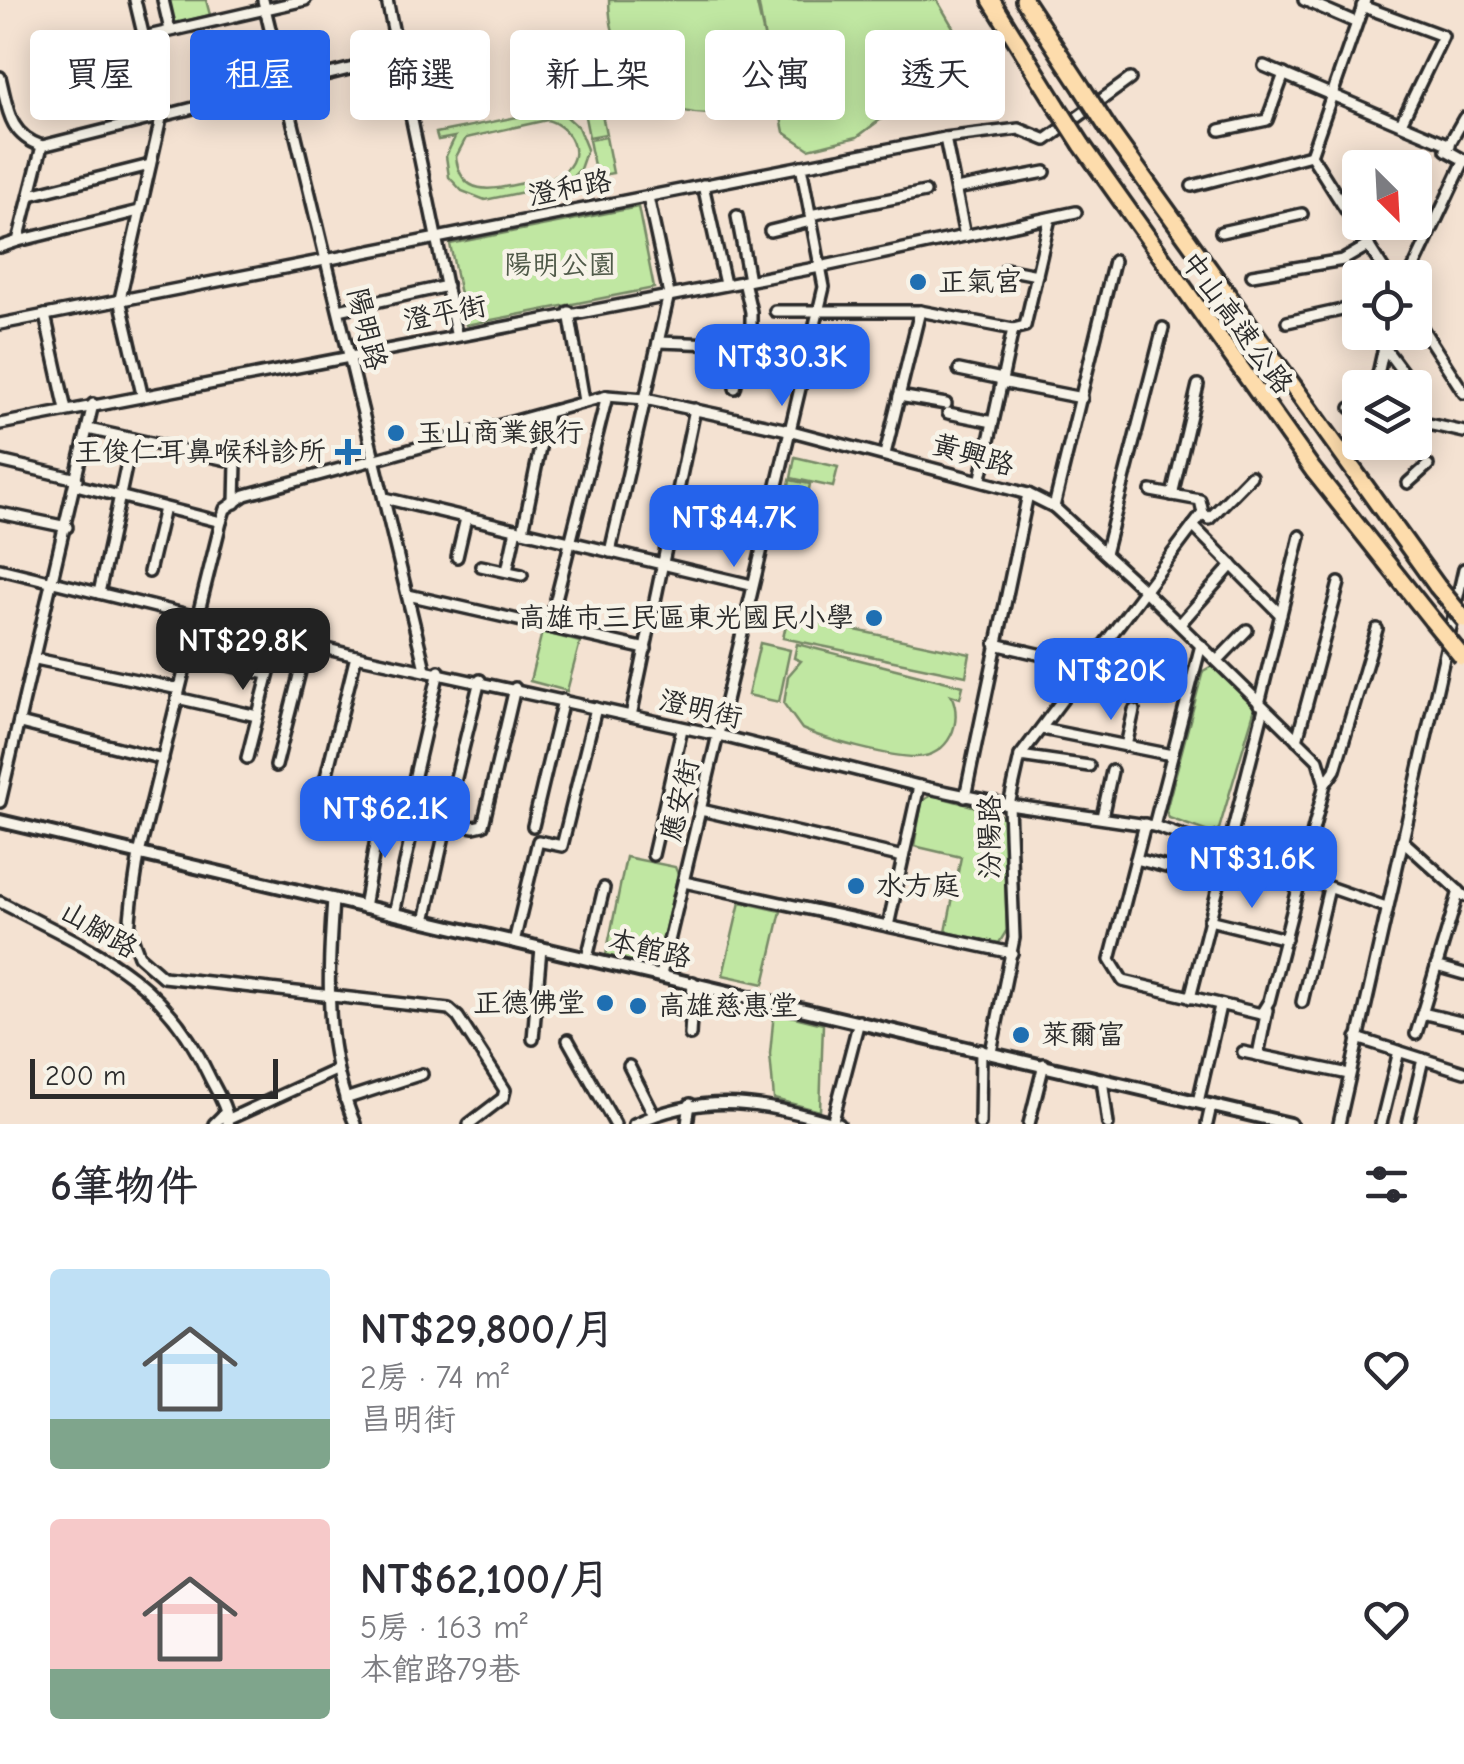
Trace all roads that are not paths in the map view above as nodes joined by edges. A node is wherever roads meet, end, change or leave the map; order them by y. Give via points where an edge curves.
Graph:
1 (135, 0) edge
2 (163, 0) edge
3 (305, 0) edge
4 (388, 0) edge
5 (991, 0) edge
6 (1024, 0) edge
7 (1304, 0) edge
8 (1364, 3) edge
9 (264, 5) edge
10 (1355, 22) junction
11 (142, 30) edge
12 (170, 30) joint
13 (270, 30) edge
14 (394, 30) edge
15 (1264, 66) dead end
16 (1284, 74) junction
17 (0, 78) edge
18 (1130, 80) dead end
19 (1334, 94) junction
20 (1464, 118) edge
21 (140, 120) edge
22 (161, 120) edge
23 (292, 120) edge
24 (413, 120) edge
25 (1401, 123) junction
26 (1220, 130) dead end
27 (945, 138) junction
28 (1450, 145) junction
29 (42, 146) junction
30 (1311, 155) junction
31 (1464, 160) edge
32 (150, 165) junction
33 (801, 166) junction
34 (1045, 172) dead end
35 (703, 185) junction
36 (1192, 186) dead end
37 (956, 190) junction
38 (925, 192) dead end
39 (30, 195) junction
40 (648, 197) junction
41 (140, 211) junction
42 (1076, 212) dead end
43 (1302, 214) dead end
44 (738, 216) dead end
45 (811, 218) junction
46 (1050, 218) junction
47 (770, 231) dead end
48 (1221, 232) dead end
49 (437, 236) junction
50 (965, 236) junction
51 (18, 241) junction
52 (1369, 245) junction
53 (0, 247) edge
54 (326, 258) junction
55 (1379, 260) edge
56 (1417, 260) edge
57 (1114, 261) dead end
58 (820, 267) junction
59 (1006, 268) dead end
60 (1037, 275) junction
61 (1252, 275) dead end
62 (746, 280) junction
63 (724, 284) junction
64 (447, 286) junction
65 (669, 294) junction
66 (120, 299) junction
67 (339, 310) junction
68 (1342, 310) edge
69 (775, 311) dead end
70 (920, 311) junction
71 (569, 312) junction
72 (818, 312) junction
73 (45, 314) junction
74 (1287, 322) dead end
75 (0, 324) edge
76 (1163, 328) dead end
77 (1013, 329) junction
78 (456, 333) junction
79 (658, 342) junction
80 (1432, 343) edge
81 (748, 345) junction
82 (808, 347) junction
83 (350, 356) junction
84 (959, 370) dead end
85 (1379, 370) edge
86 (1401, 370) edge
87 (1002, 380) junction
88 (1198, 385) dead end
89 (735, 388) dead end
90 (1464, 393) edge
91 (142, 394) junction
92 (608, 396) junction
93 (899, 396) junction
94 (1082, 398) junction
95 (646, 399) junction
96 (584, 402) junction
97 (93, 404) junction
98 (695, 409) junction
99 (66, 410) junction
100 (547, 414) junction
101 (1, 420) edge
102 (993, 422) junction
103 (1432, 425) edge
104 (88, 430) junction
105 (788, 430) junction
106 (1464, 432) edge
107 (132, 439) junction
108 (886, 454) junction
109 (376, 459) junction
110 (0, 462) edge
111 (1428, 464) dead end
112 (1252, 476) dead end
113 (980, 478) junction
114 (76, 482) junction
115 (1408, 483) dead end
116 (1150, 491) dead end
117 (1028, 494) junction
118 (1172, 495) junction
119 (120, 497) junction
120 (384, 498) junction
121 (235, 503) junction
122 (1054, 507) junction
123 (164, 508) junction
124 (1202, 512) junction
125 (0, 513) edge
126 (466, 518) junction
127 (221, 522) junction
128 (1193, 526) junction
129 (67, 527) junction
130 (520, 530) junction
131 (1300, 536) dead end
132 (570, 542) junction
133 (610, 552) junction
134 (1105, 554) junction
135 (457, 557) dead end
136 (663, 565) junction
137 (1232, 565) junction
138 (481, 566) dead end
139 (1464, 568) edge
140 (0, 569) edge
141 (507, 571) junction
142 (150, 572) dead end
143 (522, 575) dead end
144 (54, 582) junction
145 (1339, 583) dead end
146 (750, 585) junction
147 (1146, 592) junction
148 (99, 594) junction
149 (408, 595) junction
150 (1281, 615) junction
151 (198, 618) junction
152 (1464, 618) edge
153 (1180, 624) junction
154 (549, 627) junction
155 (1377, 629) dead end
156 (1247, 630) dead end
157 (278, 637) junction
158 (308, 644) junction
159 (995, 644) junction
160 (1201, 645) junction
161 (646, 649) junction
162 (188, 656) junction
163 (356, 656) junction
164 (36, 658) junction
165 (1463, 658) edge
166 (1217, 661) junction
167 (1090, 668) junction
168 (425, 669) junction
169 (439, 671) junction
170 (267, 674) junction
171 (480, 680) junction
172 (515, 688) junction
173 (1188, 688) junction
174 (178, 693) junction
175 (562, 700) junction
176 (1261, 706) junction
177 (596, 708) junction
178 (1134, 710) dead end
179 (257, 716) junction
180 (631, 716) junction
181 (20, 723) junction
182 (682, 728) junction
183 (1042, 729) junction
184 (718, 735) junction
185 (1297, 740) junction
186 (1126, 746) junction
187 (1172, 755) junction
188 (1020, 756) junction
189 (163, 758) junction
190 (247, 758) dead end
191 (276, 766) dead end
192 (1089, 766) dead end
193 (1112, 771) dead end
194 (326, 777) dead end
195 (1325, 784) junction
196 (918, 786) junction
197 (965, 796) junction
198 (0, 802) edge
199 (1009, 805) junction
200 (449, 806) dead end
201 (701, 810) junction
202 (413, 814) junction
203 (1102, 817) junction
204 (0, 822) edge
205 (447, 822) junction
206 (13, 824) junction
207 (1150, 825) junction
208 (533, 826) dead end
209 (0, 834) edge
210 (1402, 840) junction
211 (1226, 850) junction
212 (139, 854) junction
213 (653, 855) dead end
214 (903, 857) junction
215 (1136, 860) junction
216 (1302, 878) junction
217 (1219, 881) junction
218 (684, 882) junction
219 (604, 888) dead end
220 (1329, 888) junction
221 (1461, 893) edge
222 (334, 900) junction
223 (0, 902) edge
224 (1386, 906) junction
225 (364, 907) junction
226 (394, 914) junction
227 (1209, 920) junction
228 (425, 921) junction
229 (888, 926) junction
230 (1286, 939) junction
231 (514, 942) junction
232 (541, 948) junction
233 (1012, 952) junction
234 (587, 958) junction
235 (1436, 966) junction
236 (1464, 974) edge
237 (661, 975) junction
238 (693, 982) junction
239 (327, 997) junction
240 (1190, 998) junction
241 (1302, 1002) dead end
242 (1220, 1006) junction
243 (1267, 1010) junction
244 (1422, 1014) junction
245 (859, 1021) junction
246 (1464, 1023) edge
247 (690, 1034) dead end
248 (1416, 1034) dead end
249 (1358, 1038) junction
250 (533, 1039) dead end
251 (568, 1040) dead end
252 (986, 1050) junction
253 (1244, 1052) dead end
254 (1398, 1052) junction
255 (1258, 1055) junction
256 (1423, 1059) junction
257 (1044, 1064) junction
258 (629, 1066) dead end
259 (336, 1070) junction
260 (1464, 1072) edge
261 (422, 1074) dead end
262 (1350, 1074) junction
263 (1102, 1079) junction
264 (345, 1100) junction
265 (1198, 1102) junction
266 (690, 1104) junction
267 (1212, 1106) junction
268 (654, 1115) junction
269 (227, 1118) edge
270 (834, 1123) edge
271 (214, 1124) edge
272 (355, 1124) edge
273 (469, 1124) edge
274 (614, 1124) edge
275 (634, 1124) edge
276 (687, 1124) edge
277 (980, 1124) edge
278 (1029, 1124) edge
279 (1108, 1124) edge
280 (1207, 1124) edge
281 (1290, 1124) edge
282 (1339, 1124) edge
283 (1382, 1124) edge
284 (1408, 1124) edge

1 - 11 street
2 - 12 street
3 - 9 street
4 - 14 street
5 - 165 highway, 中山高速公路, bridge via 1082,145 1312,470
6 - 152 highway, 中山高速公路, bridge via 1109,130
7 - 10 street
8 - 10 street
8 - 25 street via 1443,36
9 - 12 street
9 - 13 street, 陽明路
10 - 19 street
15 - 16 street
16 - 19 street
16 - 26 street via 1267,120
17 - 29 street via 13,127
18 - 27 street, 澄和路 via 1046,140 1019,129
19 - 25 street
19 - 30 street
20 - 28 street
21 - 29 street
22 - 32 street
23 - 54 street, 陽明路
24 - 49 street
25 - 28 street
27 - 33 street, 澄和路
27 - 37 street
28 - 31 street via 1446,150
29 - 39 street
30 - 36 street
30 - 52 street
31 - 56 street
32 - 39 street
32 - 41 street
33 - 35 street, 澄和路
33 - 45 street, 應安街
34 - 37 street
35 - 40 street, 澄和路
35 - 63 street
37 - 50 street
38 - 45 street
39 - 51 street
40 - 49 street, 澄和路
40 - 65 street
41 - 51 street
41 - 66 street
42 - 46 street, 澄平街
43 - 48 street
44 - 62 street
45 - 47 street
45 - 58 street, 應安街
46 - 50 street, 澄平街
46 - 60 street
49 - 54 street, 澄和路
49 - 64 street
50 - 58 street, 澄平街
51 - 53 street
52 - 55 street
52 - 61 street via 1343,260
54 - 66 street, 澄和路
54 - 67 street, 陽明路
57 - 94 street
58 - 62 street, 澄平街
58 - 72 street, 應安街
59 - 60 street
60 - 77 street via 1025,326
62 - 63 street, 澄平街
62 - 81 street via 752,312
63 - 65 street, 澄平街
64 - 67 street
64 - 78 street
65 - 71 street, 澄平街
65 - 79 street
66 - 73 street, 澄和路
66 - 91 street
67 - 83 street, 陽明路
68 - 74 street
69 - 72 street
70 - 72 street
70 - 77 street
70 - 93 street
71 - 78 street, 澄平街
71 - 96 street
72 - 82 street, 應安街
73 - 75 street, 澄和路
73 - 99 street
76 - 134 street
77 - 87 street
78 - 83 street, 澄平街
79 - 81 street
79 - 95 street
80 - 90 street
81 - 82 street
81 - 89 street
82 - 105 street, 應安街
83 - 91 street, 澄平街
83 - 109 street, 陽明路
84 - 87 street
85 - 86 street via 1384,347
87 - 94 street
87 - 102 street
88 - 118 street
91 - 97 street, 澄平街
92 - 95 street, 黃興路
92 - 96 street, 黃興路
92 - 132 street
93 - 102 street
93 - 108 street
94 - 122 street
95 - 98 street, 黃興路
95 - 133 street
96 - 100 street, 黃興路
97 - 99 street, 澄平街
97 - 104 street
98 - 105 street, 黃興路
98 - 136 street
99 - 101 street, 澄平街
100 - 109 street, 黃興路
100 - 130 street
102 - 113 street
103 - 106 street
104 - 107 street
104 - 114 street
105 - 108 street, 黃興路
105 - 146 street, 應安街
107 - 119 street
107 - 121 street via 236,462
108 - 113 street, 黃興路
109 - 120 street, 陽明路
109 - 121 street, 黃興路
110 - 114 street
111 - 115 street
112 - 124 street, 汾陽路 via 1209,519
113 - 117 street, 黃興路
114 - 119 street
114 - 129 street
116 - 118 street
117 - 122 street, 黃興路
117 - 159 street
118 - 124 street via 1200,500
119 - 123 street
119 - 148 street
120 - 126 street
120 - 149 street, 陽明路
121 - 127 street
122 - 134 street, 黃興路
123 - 127 street
123 - 142 street
124 - 128 street, 汾陽路
125 - 129 street
126 - 130 street
126 - 135 street
127 - 151 street
128 - 137 street
128 - 147 street, 汾陽路
129 - 144 street
130 - 132 street
130 - 141 street
131 - 150 street
132 - 133 street
132 - 154 street
133 - 136 street
134 - 147 street, 黃興路
136 - 146 street
136 - 161 street
137 - 150 street
137 - 153 street
138 - 141 street
139 - 210 street
140 - 144 street, 澄明街
141 - 143 street
144 - 148 street, 澄明街
144 - 164 street
145 - 185 street
146 - 184 street, 應安街
147 - 153 street, 黃興路
147 - 167 street, 汾陽路
148 - 151 street, 澄明街
149 - 154 street
149 - 168 street, 陽明路
150 - 176 street
151 - 157 street, 澄明街
151 - 162 street
153 - 160 street, 黃興路
154 - 161 street
155 - 195 street via 1336,770
156 - 166 street
157 - 158 street, 澄明街
157 - 170 street
158 - 163 street, 澄明街
158 - 191 street
159 - 167 street
159 - 197 street
160 - 166 street, 黃興路
160 - 173 street
161 - 180 street
162 - 170 street
162 - 174 street
163 - 168 street, 澄明街
163 - 194 street
164 - 174 street
164 - 181 street
166 - 176 street, 黃興路
167 - 173 street
167 - 183 street, 汾陽路
168 - 169 street, 澄明街
169 - 171 street, 澄明街
169 - 202 street via 410,797
170 - 179 street
171 - 172 street, 澄明街
171 - 200 street
172 - 175 street, 澄明街
172 - 205 street via 483,825
173 - 187 street
174 - 179 street
174 - 189 street
175 - 177 street, 澄明街
175 - 208 street
176 - 185 street, 黃興路
176 - 211 street
177 - 180 street, 澄明街
177 - 231 street via 562,846 538,841
178 - 186 street
179 - 190 street
180 - 182 street, 澄明街
181 - 189 street
181 - 198 street
182 - 184 street, 澄明街
182 - 213 street
183 - 186 street
183 - 188 street, 汾陽路
184 - 196 street, 澄明街
184 - 201 street, 應安街
185 - 195 street, 黃興路 via 1318,760
186 - 187 street
187 - 207 street
188 - 192 street
188 - 199 street, 汾陽路
189 - 212 street
193 - 203 street
195 - 216 street
196 - 197 street, 澄明街
196 - 214 street
197 - 199 street, 澄明街
199 - 203 street, 澄明街
199 - 233 street, 汾陽路
201 - 214 street
201 - 218 street, 應安街
202 - 205 street
202 - 225 street via 381,811
202 - 226 street
203 - 207 street, 澄明街
204 - 206 street, 本館路
205 - 228 street
206 - 209 street
206 - 212 street, 本館路
207 - 211 street, 澄明街
207 - 215 street
210 - 221 street
210 - 224 street
211 - 216 street, 澄明街
211 - 217 street
212 - 222 street, 本館路
212 - 239 street via 128,929 146,964 164,977
214 - 229 street
215 - 217 street
215 - 240 street via 1110,960 1122,980
216 - 220 street, 澄明街
216 - 230 street
217 - 227 street
218 - 229 street
218 - 237 street, 應安街
219 - 234 street
220 - 224 street, 澄明街
220 - 241 street
221 - 235 street
222 - 225 street, 本館路
222 - 239 street
223 - 269 street, 山腳路 via 122,965 163,1001 193,1042
224 - 249 street
225 - 226 street, 本館路
226 - 228 street, 本館路
227 - 230 street
227 - 240 street
228 - 231 street, 本館路
229 - 233 street
230 - 243 street
231 - 232 street, 本館路
232 - 234 street, 本館路
232 - 250 street
233 - 252 street, 汾陽路
234 - 237 street, 本館路
235 - 236 street
235 - 244 street
237 - 238 street, 本館路
238 - 245 street, 本館路
238 - 247 street
239 - 259 street
239 - 273 street via 458,1016 504,1090 503,1098
240 - 242 street
242 - 243 street via 1252,1014
242 - 265 street
243 - 255 street
244 - 246 street
244 - 248 street
245 - 252 street, 本館路
245 - 270 street
249 - 254 street
249 - 262 street
251 - 274 street
252 - 257 street, 本館路
252 - 277 street, 汾陽路
253 - 255 street
254 - 256 street
254 - 283 street
255 - 262 street
256 - 260 street
256 - 284 street
257 - 263 street, 本館路
257 - 278 street
258 - 268 street
259 - 264 street
259 - 269 street
261 - 264 street
262 - 282 street
263 - 265 street, 本館路
263 - 279 street
264 - 272 street
265 - 267 street, 本館路
266 - 268 street
266 - 270 street via 759,1105
266 - 276 street
267 - 280 street
267 - 281 street, 本館路
268 - 275 street
269 - 271 street

